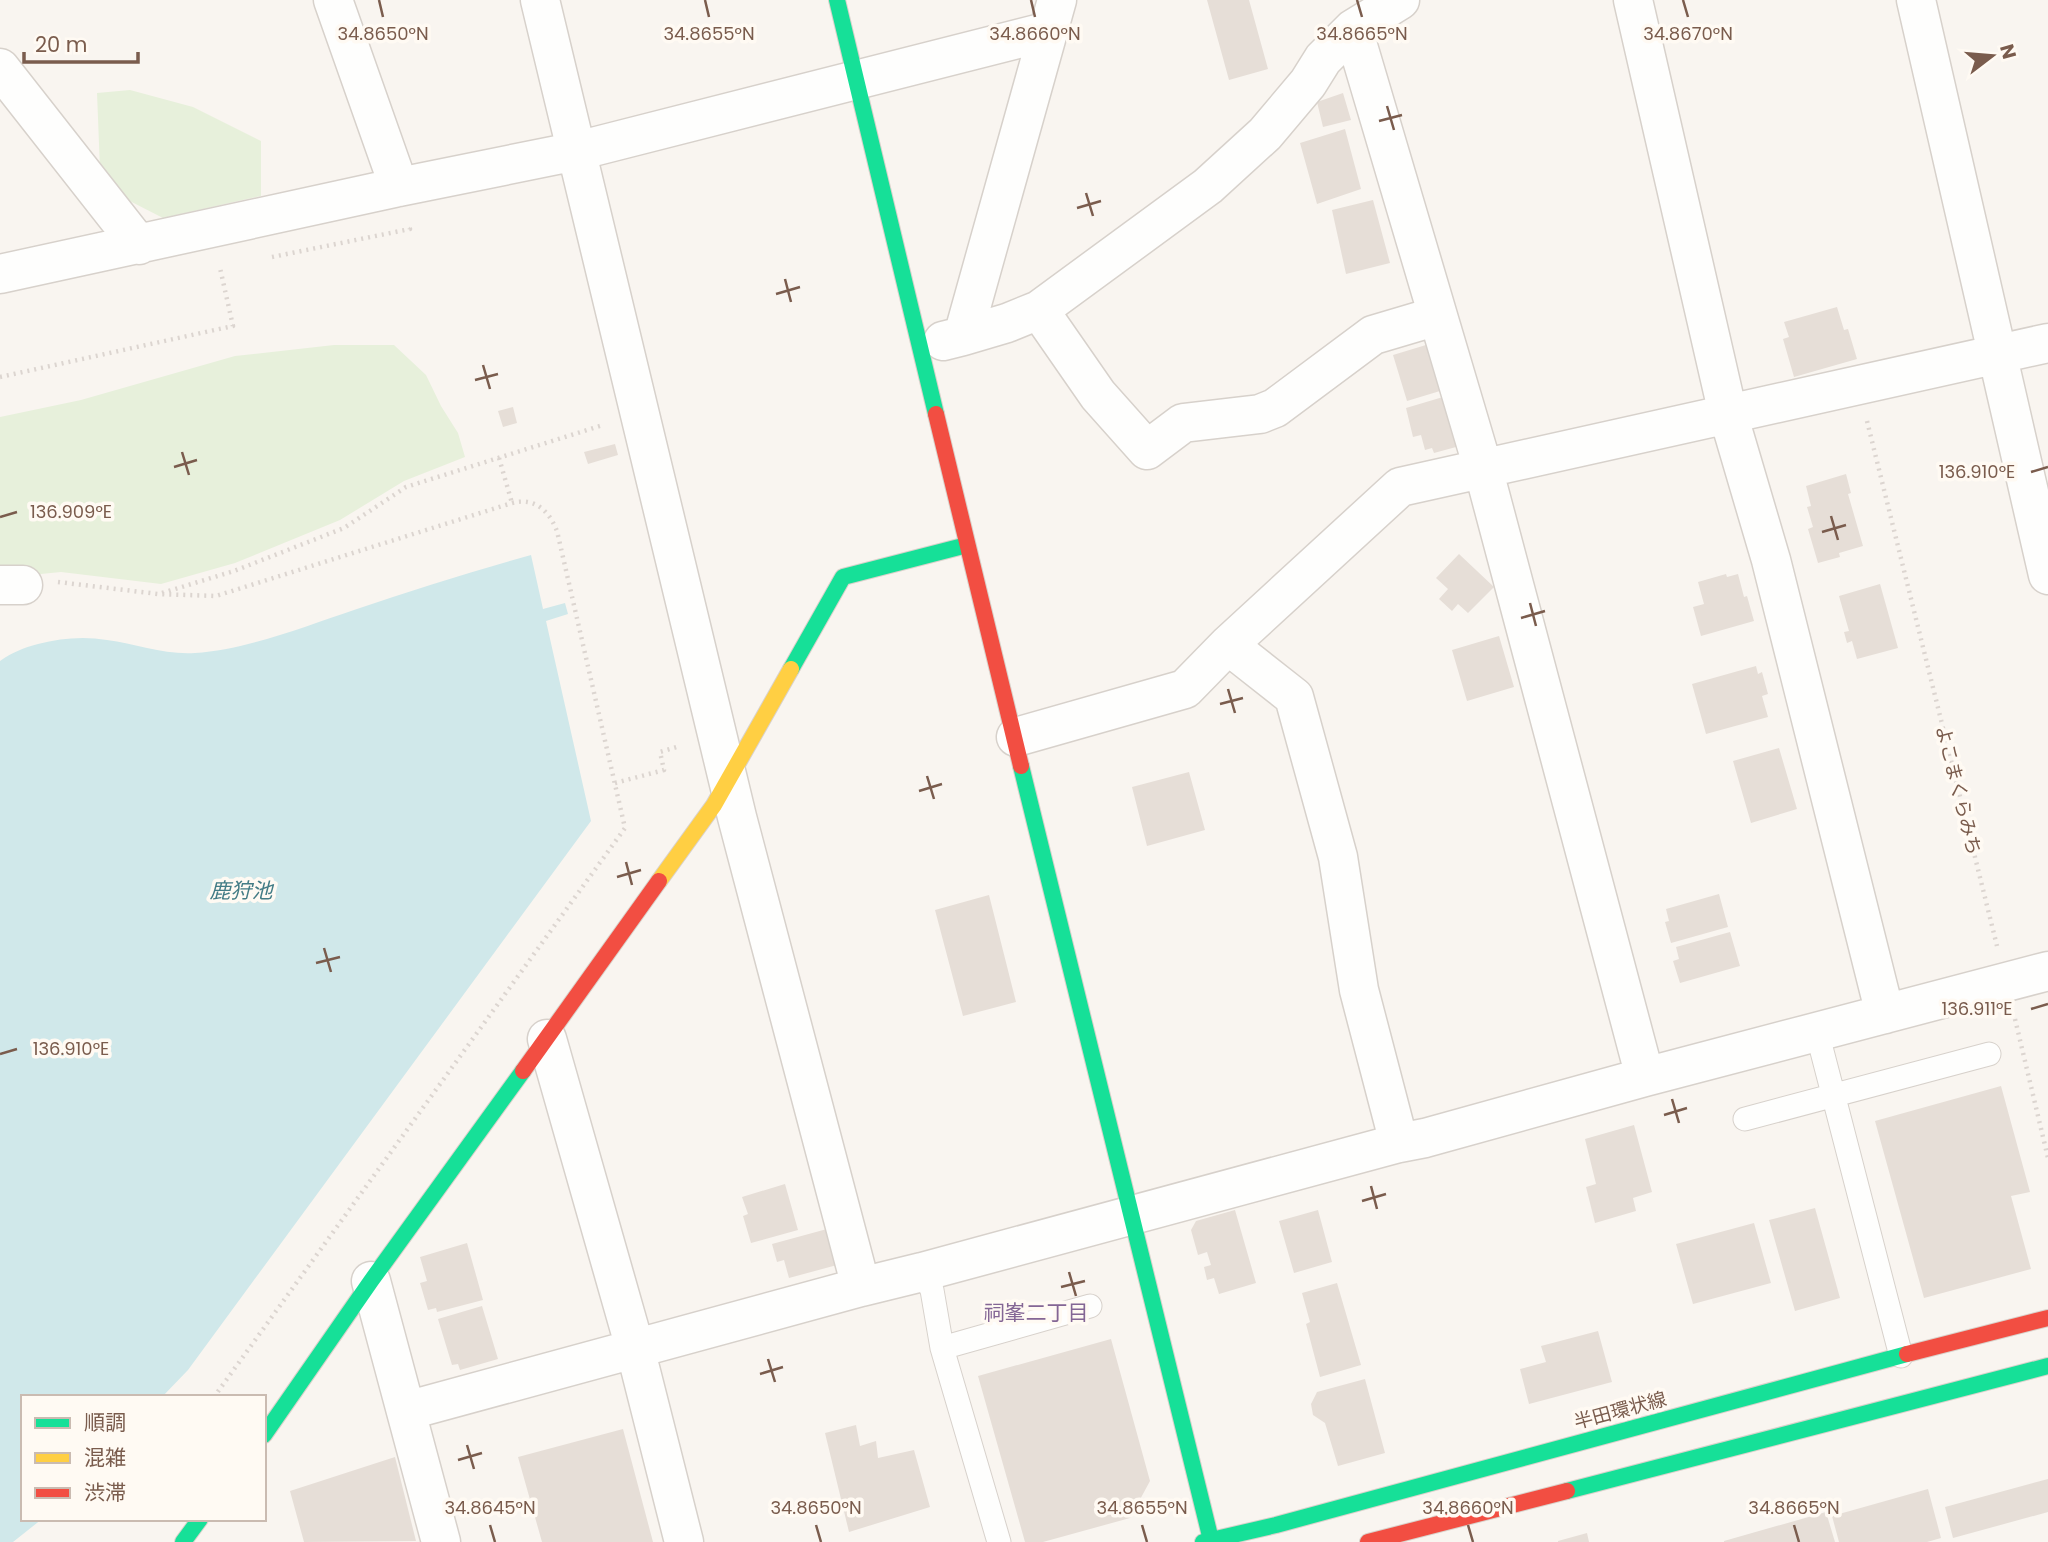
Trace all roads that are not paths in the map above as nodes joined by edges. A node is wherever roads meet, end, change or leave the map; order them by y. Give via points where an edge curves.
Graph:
1 (333, 0) edge
2 (540, 0) edge
3 (837, 0) edge
4 (1400, 0) edge
5 (1633, 0) edge
6 (1916, 0) edge
7 (1053, 15) edge
8 (1353, 29) junction
9 (0, 68) edge
10 (857, 81) junction
11 (577, 151) junction
12 (399, 187) junction
13 (139, 245) junction
14 (0, 274) edge
15 (1039, 310) junction
16 (1437, 316) junction
17 (962, 336) junction
18 (2048, 343) edge
19 (921, 347) junction
20 (1997, 355) junction
21 (1728, 414) junction
22 (1483, 468) junction
23 (967, 545) junction
24 (2048, 575) edge
25 (1228, 645) junction
26 (1016, 737) junction
27 (728, 778) junction
28 (2048, 971) edge
29 (1885, 1014) junction
30 (1817, 1032) junction
31 (547, 1039) junction
32 (1989, 1054) dead end
33 (1644, 1076) junction
34 (1832, 1095) junction
35 (1745, 1119) dead end
36 (1399, 1143) junction
37 (1131, 1214) junction
38 (922, 1272) junction
39 (371, 1282) junction
40 (861, 1287) junction
41 (1090, 1306) dead end
42 (2048, 1318) edge
43 (635, 1348) junction
44 (943, 1348) junction
45 (1901, 1356) junction
46 (2048, 1366) edge
47 (406, 1411) junction
48 (266, 1433) edge
49 (199, 1521) edge
50 (1209, 1541) edge
51 (183, 1542) edge
52 (441, 1542) edge
53 (684, 1542) edge
54 (999, 1542) edge
55 (1368, 1542) edge

1 - 12 street
2 - 11 street
3 - 10 street
4 - 8 street
5 - 21 street
6 - 20 street
7 - 10 street
7 - 17 street
8 - 15 street via 1323,59 1265,134 1218,177
8 - 16 street
9 - 13 street
10 - 11 street
10 - 19 street
11 - 12 street
11 - 27 street
12 - 13 street
13 - 14 street
15 - 16 street via 1098,395 1147,450 1183,423 1260,414 1275,408 1373,335
15 - 17 street
16 - 22 street
17 - 19 street
18 - 20 street
19 - 23 street
20 - 21 street
20 - 24 street
21 - 22 street
21 - 29 street via 1771,560
22 - 25 street via 1400,487
22 - 33 street
23 - 26 street
23 - 27 street via 843,577
25 - 26 street via 1185,688
25 - 36 street via 1294,697 1338,857 1359,990
26 - 37 street
27 - 31 street via 714,805
27 - 40 street
28 - 29 street
29 - 30 street
30 - 33 street
30 - 34 lane
31 - 39 street
31 - 43 street
32 - 34 lane
33 - 36 street
34 - 35 lane
34 - 45 lane
36 - 37 street
37 - 38 street
37 - 50 street
38 - 40 street
38 - 44 lane via 932,1290
39 - 47 street
39 - 48 street
40 - 43 street
41 - 44 lane
42 - 45 street, 半田環状線
43 - 47 street
43 - 53 street
44 - 54 lane
45 - 50 street, 半田環状線
46 - 55 street
47 - 52 street
49 - 51 street

